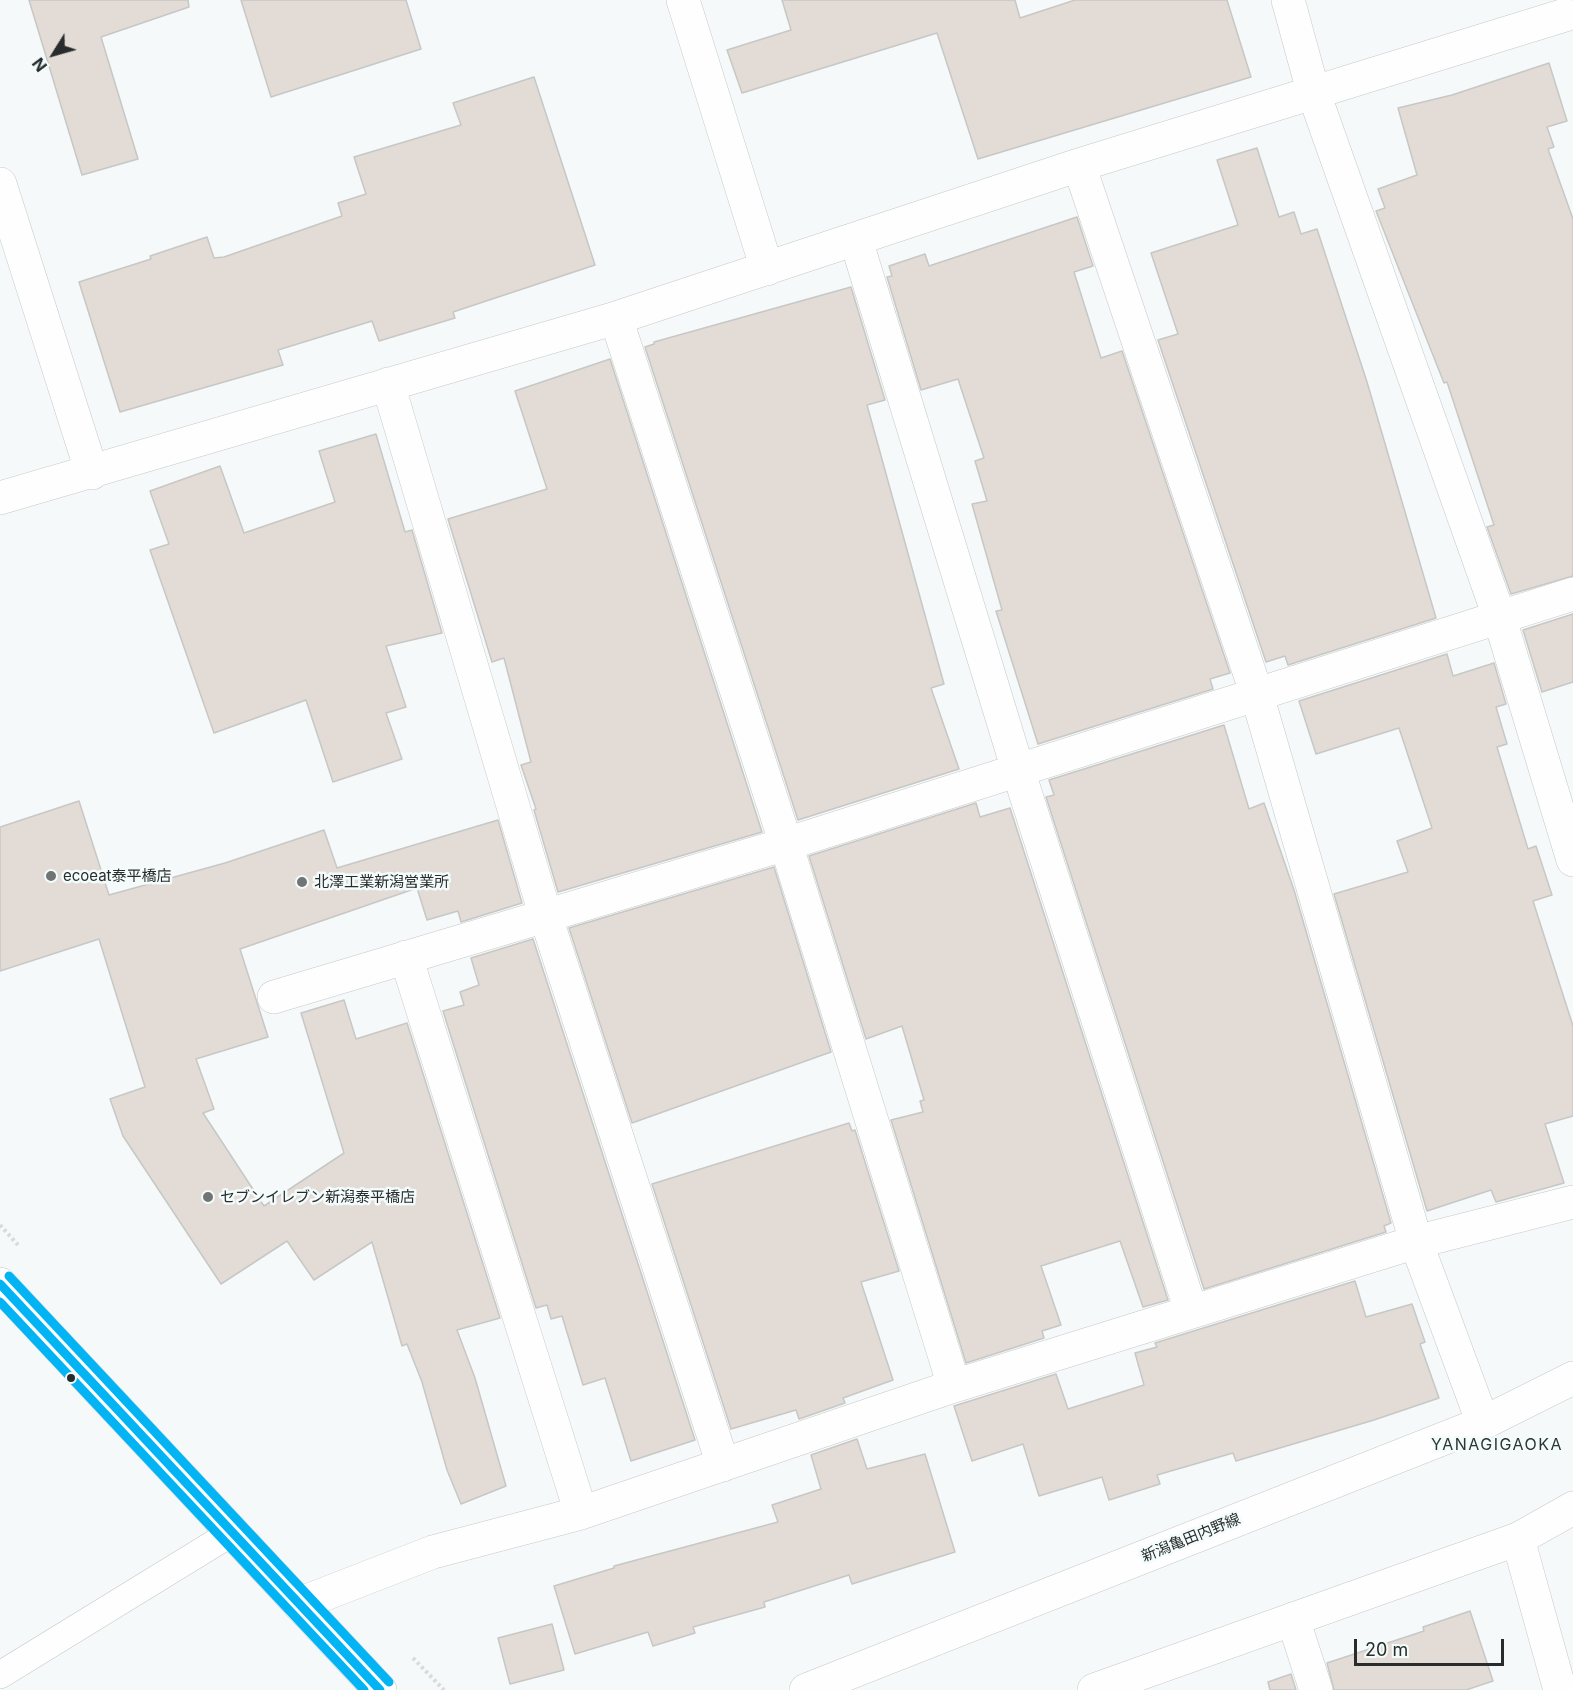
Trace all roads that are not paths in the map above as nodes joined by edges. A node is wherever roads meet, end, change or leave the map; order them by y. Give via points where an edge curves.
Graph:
1 (682, 0) edge
2 (1288, 0) edge
3 (1566, 19) edge
4 (1313, 91) junction
5 (1079, 165) junction
6 (0, 184) edge
7 (856, 240) junction
8 (767, 268) junction
9 (616, 318) junction
10 (388, 384) junction
11 (92, 473) junction
12 (0, 498) edge
13 (1573, 594) edge
14 (1499, 616) junction
15 (1257, 694) junction
16 (1018, 771) junction
17 (786, 844) junction
18 (1573, 860) edge
19 (545, 914) junction
20 (406, 957) junction
21 (274, 997) dead end
22 (1573, 1202) edge
23 (1416, 1242) junction
24 (0, 1284) edge
25 (1191, 1311) junction
26 (1573, 1378) edge
27 (954, 1386) junction
28 (1483, 1423) junction
29 (723, 1464) junction
30 (1573, 1508) edge
31 (581, 1513) junction
32 (232, 1532) junction
33 (1518, 1539) junction
34 (299, 1604) junction
35 (1293, 1619) junction
36 (0, 1675) edge
37 (380, 1690) edge
38 (806, 1690) edge
39 (1094, 1690) edge
40 (1316, 1690) edge
41 (1560, 1690) edge

1 - 8 street
2 - 4 street
3 - 4 street
4 - 5 street
4 - 14 street
5 - 7 street
5 - 15 street
6 - 11 street
7 - 8 street
7 - 16 street
8 - 9 street
9 - 10 street
9 - 17 street
10 - 11 street
10 - 19 street
11 - 12 street
13 - 14 street
14 - 15 street
14 - 18 street
15 - 16 street
15 - 23 street
16 - 17 street
16 - 25 street
17 - 19 street
17 - 27 street
19 - 20 street
19 - 29 street
20 - 21 street
20 - 31 street
22 - 23 street
23 - 25 street
23 - 28 street
24 - 32 street
25 - 27 street
26 - 28 street, 新潟亀田内野線
27 - 29 street
28 - 38 street, 新潟亀田内野線
29 - 31 street
30 - 33 street
31 - 34 street via 433,1552
32 - 34 street
32 - 36 lane
33 - 35 street
33 - 41 street
34 - 37 street
35 - 39 street
35 - 40 street

